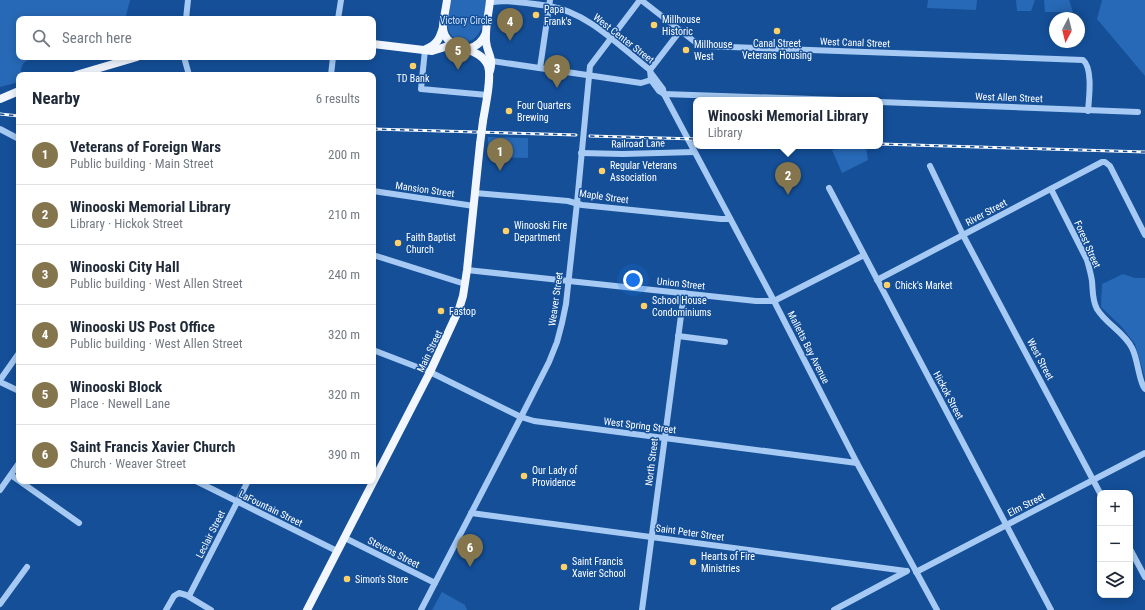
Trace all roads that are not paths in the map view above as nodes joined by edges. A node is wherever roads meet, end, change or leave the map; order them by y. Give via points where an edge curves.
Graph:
1 (188, 0) edge
2 (341, 0) edge
3 (447, 0) edge
4 (641, 0) edge
5 (492, 1) edge
6 (550, 3) edge
7 (186, 16) edge
8 (338, 16) edge
9 (443, 28) junction
10 (680, 31) junction
11 (486, 33) junction
12 (610, 39) junction
13 (376, 44) edge
14 (455, 45) junction
15 (468, 49) junction
16 (425, 50) junction
17 (127, 60) edge
18 (185, 60) edge
19 (333, 60) edge
20 (492, 61) junction
21 (540, 68) junction
22 (86, 72) edge
23 (188, 72) edge
24 (331, 72) edge
25 (589, 75) junction
26 (652, 75) junction
27 (489, 76) junction
28 (16, 92) edge
29 (16, 92) edge
30 (664, 94) junction
31 (0, 95) edge
32 (487, 95) junction
33 (752, 97) edge
34 (0, 99) edge
35 (883, 102) edge
36 (1088, 110) junction
37 (1138, 112) dead end
38 (0, 129) edge
39 (16, 137) edge
40 (694, 152) junction
41 (581, 153) junction
42 (930, 166) dead end
43 (829, 188) dead end
44 (1051, 189) junction
45 (376, 191) edge
46 (475, 193) junction
47 (577, 203) junction
48 (474, 206) junction
49 (730, 218) junction
50 (1145, 234) edge
51 (963, 235) junction
52 (376, 256) edge
53 (864, 256) junction
54 (467, 270) junction
55 (877, 280) junction
56 (568, 281) junction
57 (465, 284) junction
58 (684, 293) junction
59 (774, 301) junction
60 (678, 336) junction
61 (725, 342) dead end
62 (376, 351) edge
63 (16, 357) edge
64 (430, 372) junction
65 (0, 381) edge
66 (16, 389) edge
67 (1145, 389) edge
68 (522, 417) junction
69 (664, 438) junction
70 (1145, 453) edge
71 (857, 463) junction
72 (16, 468) edge
73 (11, 475) junction
74 (376, 476) edge
75 (16, 479) edge
76 (1094, 480) junction
77 (24, 484) edge
78 (202, 484) edge
79 (247, 484) edge
80 (372, 484) edge
81 (0, 490) edge
82 (1099, 490) edge
83 (238, 502) junction
84 (471, 514) junction
85 (79, 523) dead end
86 (1006, 526) junction
87 (652, 537) junction
88 (344, 538) junction
89 (337, 551) junction
90 (1133, 555) edge
91 (27, 567) dead end
92 (915, 570) junction
93 (906, 571) junction
94 (1145, 577) edge
95 (435, 584) junction
96 (189, 596) junction
97 (0, 604) edge
98 (166, 610) edge
99 (211, 610) edge
100 (307, 610) edge
101 (421, 610) edge
102 (642, 610) edge
103 (834, 610) edge
104 (936, 610) edge
105 (1051, 610) edge

1 - 7 street
2 - 8 street
3 - 9 main road
4 - 10 street, West Canal Street
4 - 12 street, Weaver Street
5 - 6 street, West Center Street
5 - 11 main road, Main Street
6 - 12 street, West Center Street via 586,20
6 - 21 street
9 - 14 main road
9 - 16 main road via 438,42
10 - 26 street
10 - 36 street, West Canal Street via 695,42 708,46 1083,60 1089,70
11 - 15 main road via 478,44
11 - 20 main road, Main Street
12 - 25 street, Weaver Street via 590,66
12 - 26 street, West Center Street
13 - 16 main road
14 - 15 main road, Main Street
14 - 16 main road via 432,51
15 - 27 main road, Main Street via 484,60
16 - 32 street via 421,89
17 - 22 main road
18 - 23 street
19 - 24 street
20 - 21 street
20 - 27 main road, Main Street
21 - 25 street
25 - 26 street via 641,83
25 - 41 street, Weaver Street
26 - 30 street, Malletts Bay Avenue via 659,91
27 - 32 main road, Main Street
28 - 31 main road
29 - 34 main road
30 - 33 street
30 - 40 street, Malletts Bay Avenue
32 - 46 main road, Main Street, bridge
35 - 36 street, West Allen Street
36 - 37 street, West Allen Street
38 - 39 street
40 - 41 street, Railroad Lane
40 - 49 street, Malletts Bay Avenue
41 - 47 street, Weaver Street
42 - 51 street, West Street
43 - 53 street, Hickok Street
44 - 50 street, River Street via 1105,162 1110,166
44 - 51 street, River Street
44 - 67 street, Forest Street via 1087,260 1097,308 1132,348
45 - 48 street, Mansion Street
46 - 47 street, Maple Street
46 - 48 main road, Main Street
47 - 49 street, Maple Street via 713,219
47 - 56 street, Weaver Street
48 - 54 main road, Main Street
49 - 59 street, Malletts Bay Avenue
51 - 55 street, River Street
51 - 76 street, West Street
52 - 57 street
53 - 55 street, Hickok Street
53 - 59 street
54 - 56 street, Union Street
54 - 57 main road, Main Street
55 - 86 street, Hickok Street
56 - 58 street, Union Street
56 - 68 street, Weaver Street via 557,342
57 - 64 main road, Main Street via 459,309
58 - 59 street, Union Street via 762,302
58 - 60 street, North Street
59 - 71 street, Malletts Bay Avenue
60 - 61 street
60 - 69 street, North Street
62 - 64 street, West Spring Street
63 - 65 street
64 - 68 street, West Spring Street
64 - 74 main road, Main Street
65 - 66 street
68 - 69 street, West Spring Street via 544,423
68 - 84 street, Weaver Street
69 - 71 street, West Spring Street
69 - 87 street, North Street
70 - 76 street, Elm Street
71 - 92 street, Malletts Bay Avenue
72 - 73 street
73 - 75 street
73 - 81 street
76 - 82 street, West Street
76 - 86 street, Elm Street
77 - 85 street
78 - 83 street, LaFountain Street
79 - 83 street, Leclair Street
80 - 88 main road, Main Street
83 - 89 street, LaFountain Street
83 - 96 street, Leclair Street
84 - 87 street, Saint Peter Street
84 - 95 street, Weaver Street
86 - 92 street, Elm Street
86 - 105 street, Hickok Street
87 - 93 street, Saint Peter Street
87 - 102 street, North Street
88 - 89 main road, Main Street
88 - 95 street, Stevens Street
89 - 100 main road, Main Street
90 - 94 street
91 - 97 street
92 - 93 street, Elm Street
92 - 104 street, Malletts Bay Avenue
93 - 103 street, Elm Street
95 - 101 street, Weaver Street
96 - 98 street via 176,593
96 - 99 street

